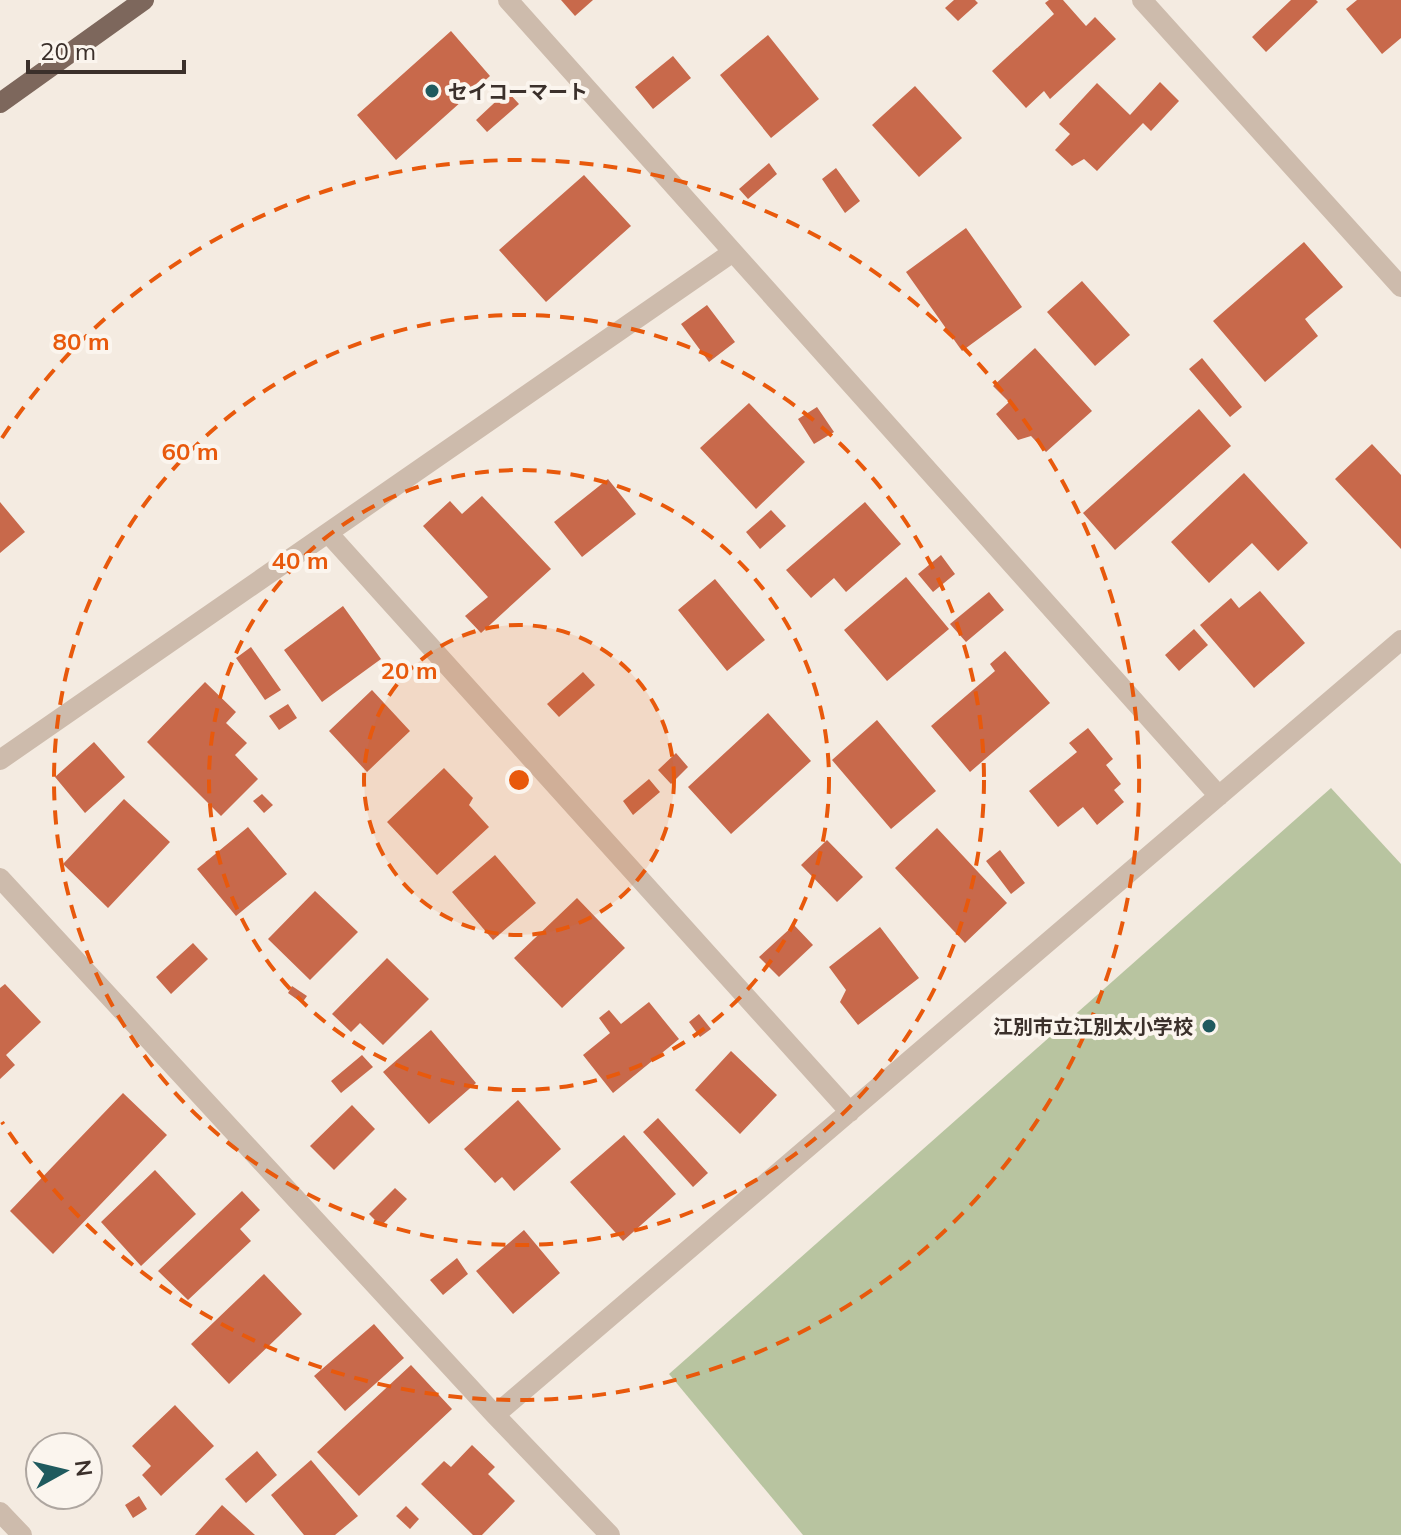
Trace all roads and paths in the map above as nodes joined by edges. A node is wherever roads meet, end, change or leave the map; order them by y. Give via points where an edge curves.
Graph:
1 (144, 0) edge
2 (508, 0) edge
3 (1142, 0) edge
4 (0, 103) edge
5 (733, 252) junction
6 (1401, 287) edge
7 (328, 533) junction
8 (1401, 640) edge
9 (0, 760) edge
10 (1219, 796) junction
11 (0, 878) edge
12 (850, 1112) junction
13 (495, 1415) junction
14 (0, 1512) edge
15 (22, 1535) edge
16 (610, 1535) edge

1 - 4 main road
2 - 5 street
3 - 6 street
5 - 7 street
5 - 10 street
7 - 9 street
7 - 12 street
8 - 10 street
10 - 12 street
11 - 13 street
12 - 13 street
13 - 16 street
14 - 15 street

